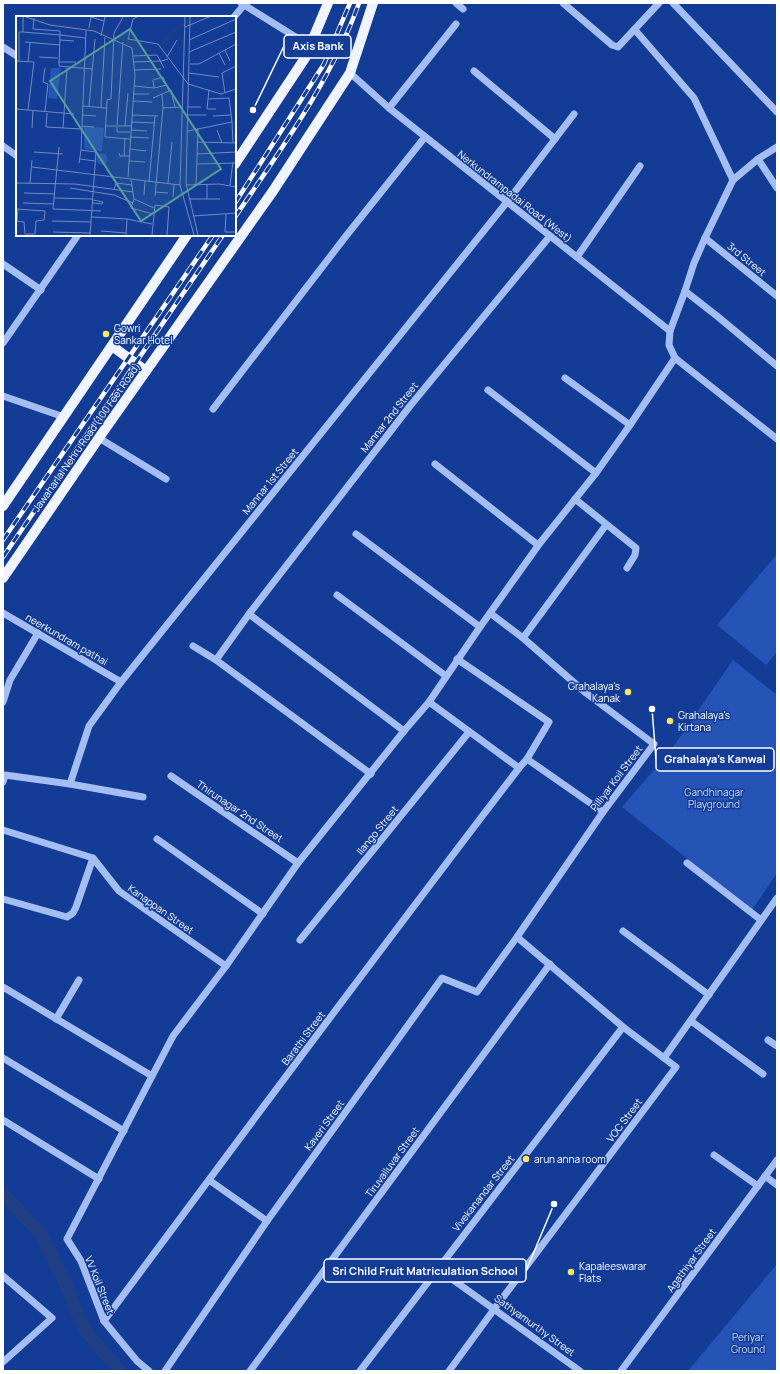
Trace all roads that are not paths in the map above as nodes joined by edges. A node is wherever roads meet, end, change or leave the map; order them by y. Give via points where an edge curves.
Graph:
1 (328, 3) edge
2 (373, 3) edge
3 (456, 3) edge
4 (563, 3) edge
5 (659, 3) edge
6 (673, 3) edge
7 (242, 4) edge
8 (463, 9) dead end
9 (235, 16) edge
10 (456, 24) dead end
11 (635, 30) junction
12 (310, 46) junction
13 (3, 47) edge
14 (16, 55) edge
15 (474, 71) dead end
16 (350, 73) junction
17 (389, 108) junction
18 (777, 112) edge
19 (574, 114) dead end
20 (425, 137) junction
21 (555, 139) junction
22 (3, 146) edge
23 (777, 147) edge
24 (16, 155) edge
25 (758, 159) junction
26 (236, 162) edge
27 (640, 166) dead end
28 (733, 180) junction
29 (777, 188) edge
30 (507, 202) junction
31 (77, 236) edge
32 (186, 236) edge
33 (550, 236) junction
34 (705, 238) junction
35 (576, 257) junction
36 (3, 264) edge
37 (41, 290) junction
38 (685, 291) junction
39 (777, 296) edge
40 (670, 331) junction
41 (3, 343) edge
42 (112, 346) junction
43 (675, 358) junction
44 (777, 366) edge
45 (146, 371) junction
46 (565, 378) dead end
47 (488, 390) dead end
48 (3, 396) edge
49 (213, 409) dead end
50 (64, 417) junction
51 (630, 425) junction
52 (99, 438) junction
53 (777, 439) edge
54 (435, 464) dead end
55 (596, 473) junction
56 (166, 479) dead end
57 (575, 500) junction
58 (3, 506) edge
59 (606, 525) junction
60 (356, 534) dead end
61 (538, 545) junction
62 (627, 568) dead end
63 (3, 578) edge
64 (337, 595) dead end
65 (490, 613) junction
66 (3, 614) edge
67 (249, 614) junction
68 (480, 627) junction
69 (38, 633) junction
70 (523, 638) junction
71 (193, 646) dead end
72 (458, 659) junction
73 (216, 660) junction
74 (446, 676) junction
75 (6, 682) edge
76 (121, 682) junction
77 (3, 702) edge
78 (429, 702) junction
79 (404, 731) junction
80 (469, 732) junction
81 (527, 759) junction
82 (519, 768) junction
83 (370, 774) junction
84 (171, 776) dead end
85 (4, 777) edge
86 (70, 784) junction
87 (144, 797) dead end
88 (603, 812) junction
89 (3, 830) edge
90 (156, 839) dead end
91 (93, 858) junction
92 (298, 863) junction
93 (687, 863) dead end
94 (3, 899) edge
95 (777, 899) edge
96 (263, 914) junction
97 (761, 920) junction
98 (623, 931) dead end
99 (517, 937) junction
100 (300, 940) dead end
101 (550, 964) junction
102 (226, 966) junction
103 (79, 980) dead end
104 (3, 987) edge
105 (709, 995) junction
106 (56, 1019) junction
107 (690, 1021) junction
108 (623, 1028) junction
109 (768, 1040) dead end
110 (777, 1046) edge
111 (3, 1058) edge
112 (664, 1058) junction
113 (763, 1074) dead end
114 (152, 1076) junction
115 (3, 1120) edge
116 (124, 1131) junction
117 (714, 1155) dead end
118 (777, 1160) edge
119 (765, 1176) junction
120 (99, 1179) junction
121 (209, 1180) junction
122 (777, 1185) edge
123 (758, 1186) junction
124 (267, 1221) junction
125 (438, 1268) junction
126 (3, 1276) edge
127 (495, 1308) junction
128 (104, 1321) junction
129 (3, 1362) edge
130 (149, 1371) edge
131 (165, 1371) edge
132 (250, 1371) edge
133 (360, 1371) edge
134 (449, 1371) edge
135 (580, 1371) edge
136 (621, 1371) edge

1 - 12 main road
2 - 16 main road, Jawaharlal Nehru Road (100 Feet Road)
3 - 8 street
4 - 11 street via 612,45 618,47
5 - 11 street
6 - 18 street
7 - 9 street
7 - 12 street
10 - 17 street
11 - 28 street via 694,98
12 - 26 main road via 305,58
13 - 14 street
15 - 21 street
16 - 17 street, Nerkundrampadai Road (West)
16 - 45 main road, Jawaharlal Nehru Road (100 Feet Road) via 272,191
17 - 20 street, Nerkundrampadai Road (West)
19 - 21 street, Mannar 1st Street
20 - 30 street, Nerkundrampadai Road (West)
20 - 49 street
21 - 30 street, Mannar 1st Street
22 - 24 street
23 - 25 street
25 - 28 street
25 - 29 street
27 - 35 street
28 - 34 street
30 - 33 street, Nerkundrampadai Road (West)
30 - 76 street, Mannar 1st Street
31 - 37 street
32 - 42 main road
33 - 35 street, Nerkundrampadai Road (West)
33 - 67 street, Mannar 2nd Street via 410,406
34 - 38 street
34 - 39 street, 3rd Street
35 - 40 street, Nerkundrampadai Road (West)
36 - 37 street
37 - 41 street
38 - 40 street
38 - 44 street
40 - 43 street via 669,345
42 - 45 main road
42 - 50 main road
43 - 51 street
43 - 53 street
45 - 52 main road, Jawaharlal Nehru Road (100 Feet Road)
46 - 51 street
47 - 55 street
48 - 50 street
50 - 58 main road
51 - 55 street
52 - 56 street
52 - 63 main road, Jawaharlal Nehru Road (100 Feet Road)
54 - 61 street
55 - 57 street
57 - 59 street
57 - 61 street
59 - 62 street via 636,548
59 - 70 street
60 - 68 street
61 - 65 street
64 - 74 street
65 - 68 street
65 - 70 street, Pilliyar Koil Street
66 - 69 street, neerkundram pathai
67 - 73 street, Mannar 2nd Street
67 - 79 street
68 - 72 street
69 - 75 street
69 - 76 street, neerkundram pathai
70 - 88 street, Pilliyar Koil Street via 586,693 654,744
71 - 73 street
72 - 74 street
72 - 81 street, Barathi Street via 549,722
73 - 83 street
74 - 78 street
75 - 77 street
76 - 86 street, Mannar 1st Street via 89,726
78 - 79 street
78 - 80 street
79 - 83 street
80 - 82 street
80 - 100 street, Ilango Street
81 - 82 street, Barathi Street
81 - 88 street
82 - 121 street, Barathi Street
83 - 92 street
84 - 92 street, Thirunagar 2nd Street
85 - 86 street
86 - 87 street
88 - 99 street, Pilliyar Koil Street
89 - 91 street
90 - 96 street
91 - 94 street via 73,914 67,917
91 - 102 street, Kanappan Street via 119,891
92 - 96 street
93 - 97 street
95 - 97 street
96 - 102 street
97 - 105 street
98 - 105 street
99 - 101 street
99 - 124 street, Kaveri Street via 477,992 442,978
101 - 108 street
101 - 132 street, Tiruvalluvar Street
102 - 114 street via 173,1036
103 - 106 street
104 - 106 street
105 - 107 street
106 - 114 street
107 - 112 street
107 - 113 street
108 - 112 street
108 - 125 street, Vivekanandar Street
109 - 110 street
111 - 116 street
112 - 127 street, VOC Street via 676,1067
114 - 116 street
115 - 120 street
116 - 120 street
117 - 123 street
118 - 119 street, Agathiyar Street
119 - 122 street
119 - 123 street, Agathiyar Street
120 - 128 street, VV Koil Street via 67,1239 81,1261
121 - 124 street
121 - 128 street, Barathi Street
123 - 136 street, Agathiyar Street
124 - 131 street, Kaveri Street
125 - 127 street, Sathyamurthy Street
125 - 133 street, Vivekanandar Street
126 - 129 street via 52,1318
127 - 134 street, VOC Street
127 - 135 street, Sathyamurthy Street
128 - 130 street, VV Koil Street via 137,1361

